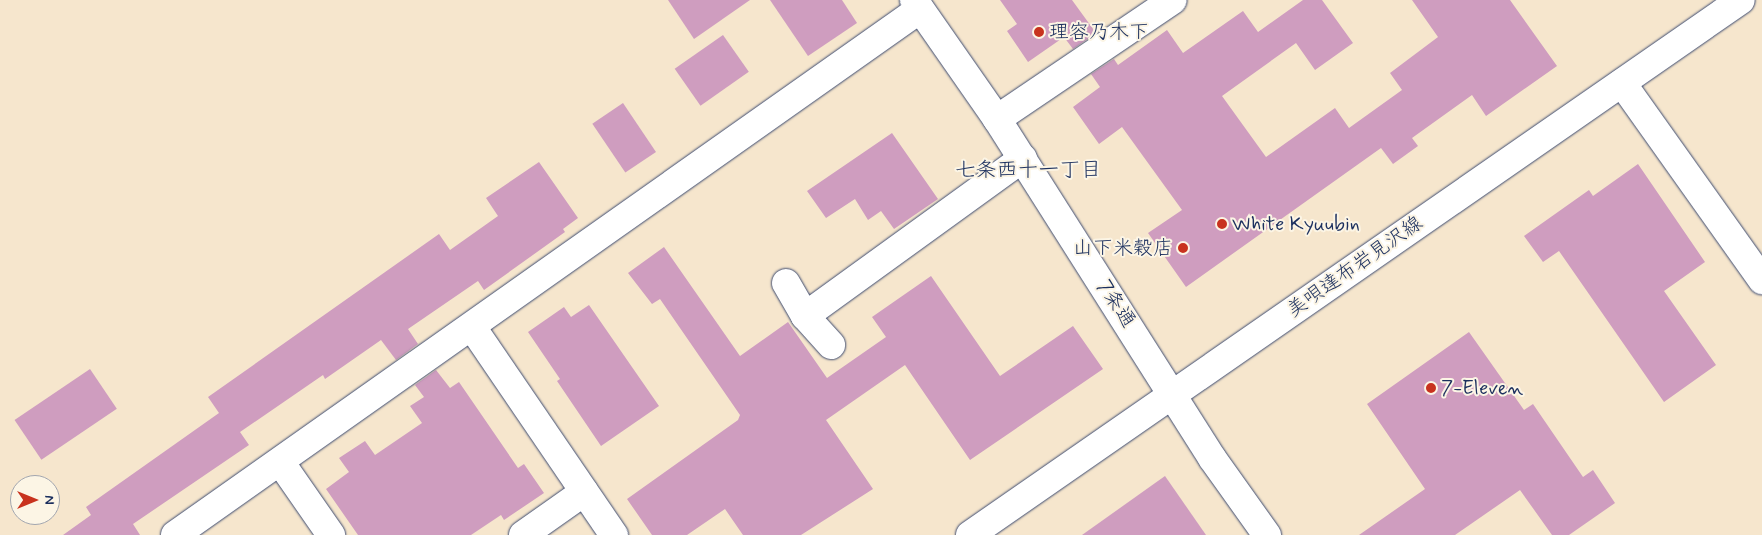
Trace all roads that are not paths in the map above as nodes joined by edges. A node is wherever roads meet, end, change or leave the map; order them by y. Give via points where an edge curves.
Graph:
1 (1173, 0) edge
2 (1741, 0) edge
3 (917, 4) edge
4 (1622, 83) junction
5 (997, 119) junction
6 (1023, 158) junction
7 (1762, 280) edge
8 (786, 283) dead end
9 (805, 316) junction
10 (472, 327) junction
11 (832, 345) dead end
12 (1174, 396) junction
13 (281, 463) junction
14 (584, 492) junction
15 (175, 535) edge
16 (331, 535) edge
17 (523, 535) edge
18 (614, 535) edge
19 (970, 535) edge
20 (1267, 535) edge

1 - 5 street
2 - 4 street, 美唄達布岩見沢線
3 - 5 street, 7条通
3 - 10 street
4 - 7 street
4 - 12 street, 美唄達布岩見沢線
5 - 6 street, 7条通
6 - 9 street
6 - 12 street, 7条通
8 - 9 street
9 - 11 street
10 - 13 street
10 - 14 street
12 - 19 street, 美唄達布岩見沢線
12 - 20 street, 7条通
13 - 15 street
13 - 16 street
14 - 17 street
14 - 18 street

